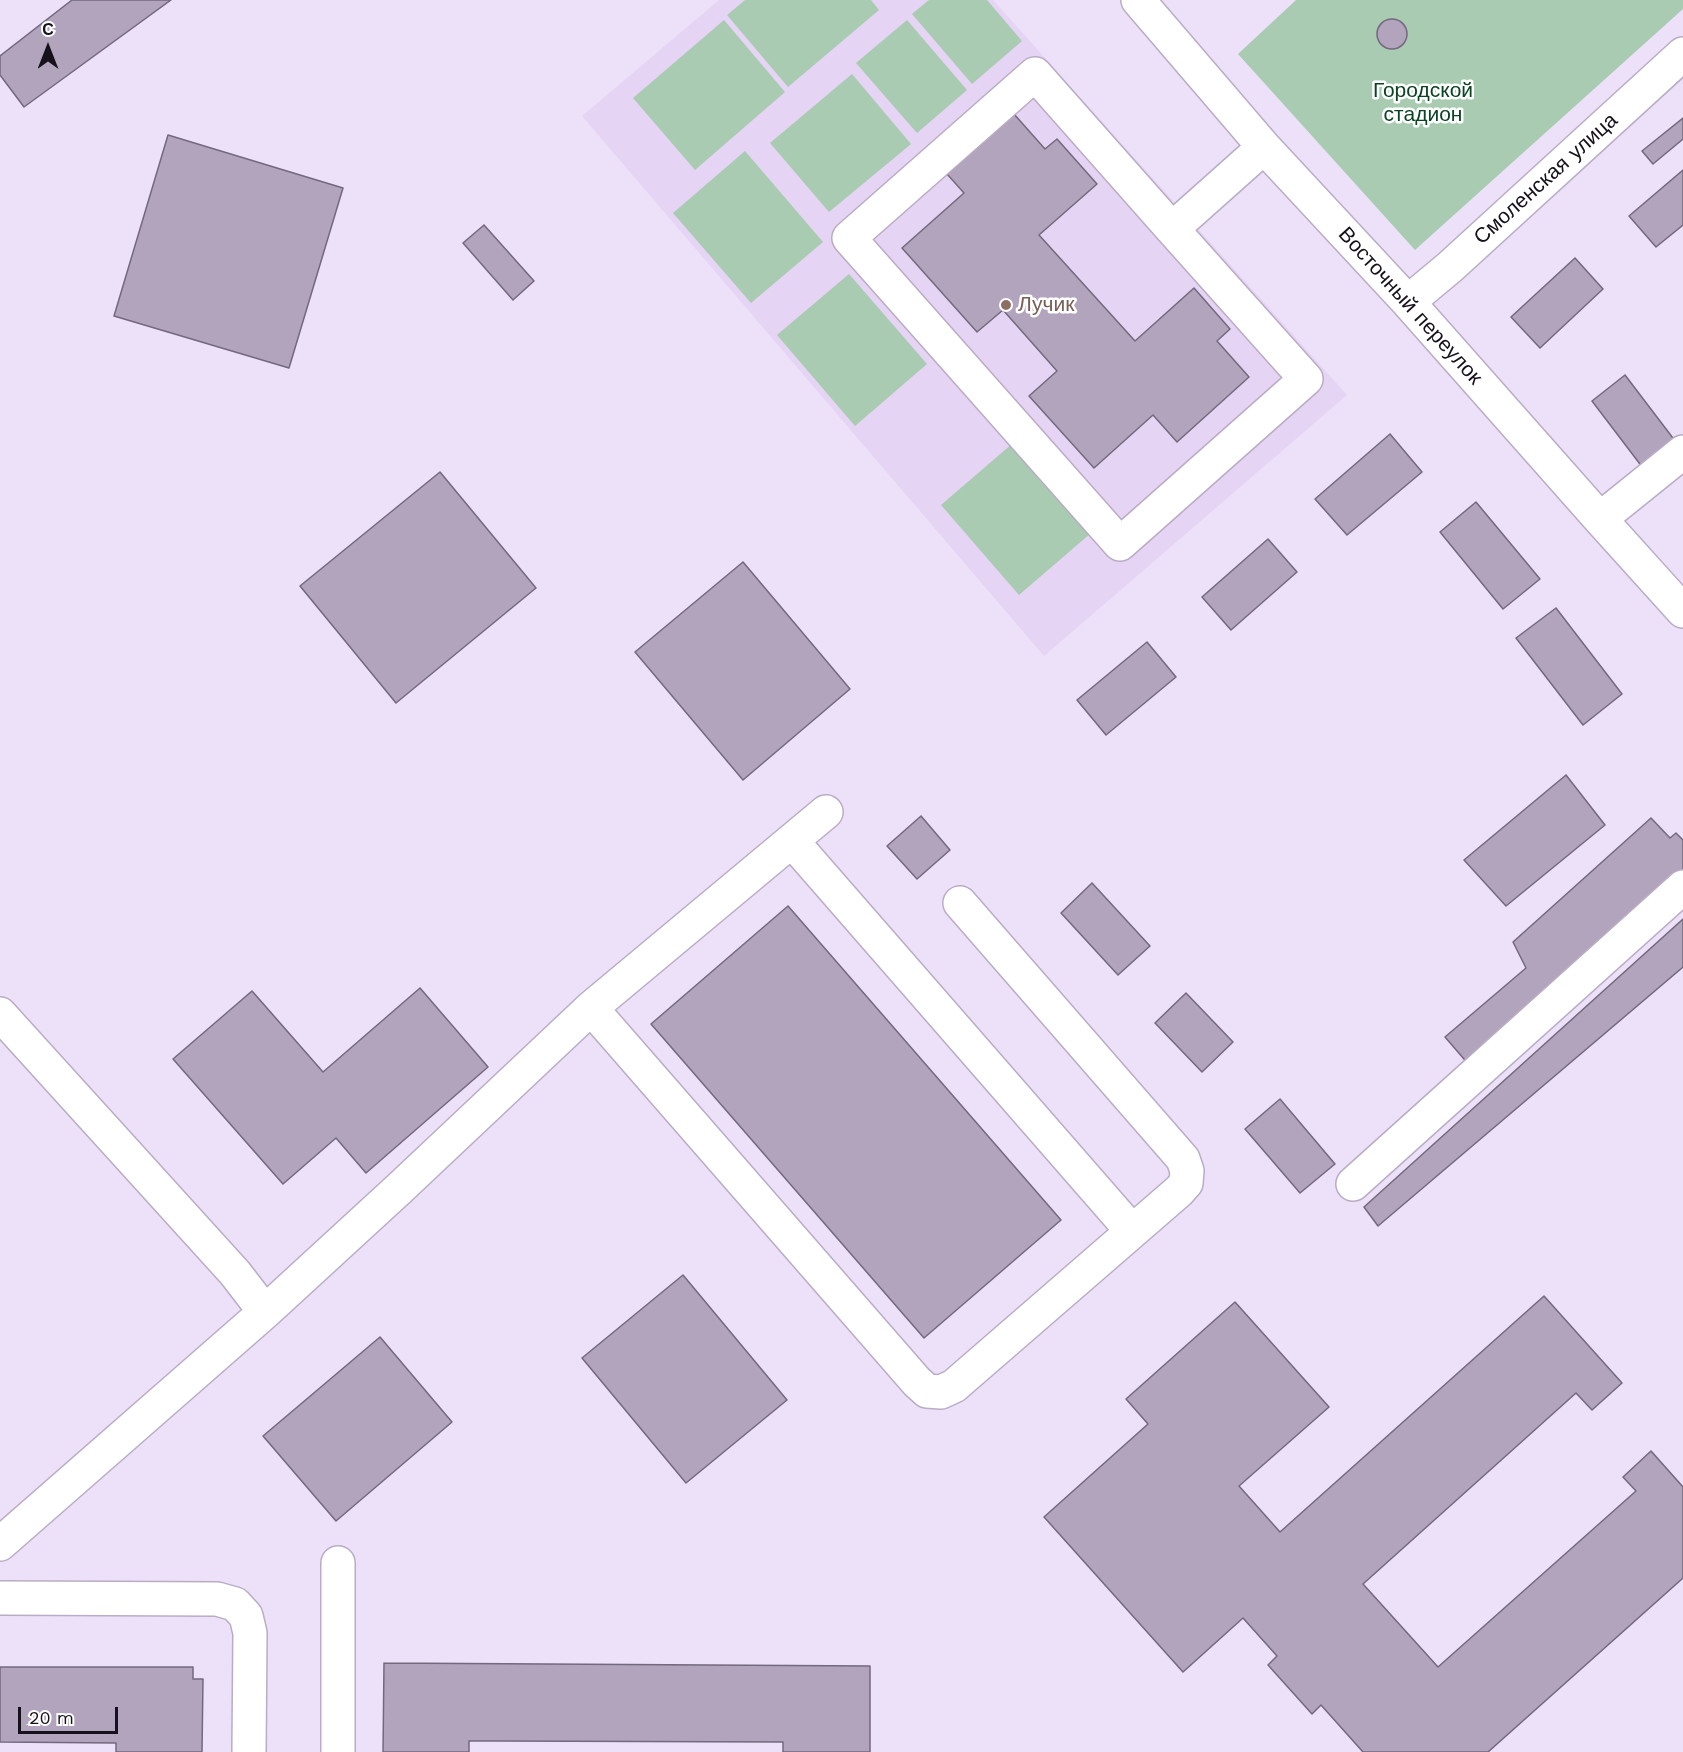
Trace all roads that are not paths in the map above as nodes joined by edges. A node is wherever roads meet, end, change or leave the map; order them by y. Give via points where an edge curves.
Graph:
1 (1151, 5) edge
2 (1683, 54) edge
3 (1264, 147) junction
4 (1172, 229) junction
5 (1408, 302) junction
6 (1683, 452) edge
7 (1600, 519) junction
8 (1683, 611) edge
9 (826, 812) dead end
10 (792, 841) junction
11 (1683, 887) edge
12 (960, 903) dead end
13 (591, 1008) junction
14 (0, 1014) edge
15 (1353, 1184) dead end
16 (1132, 1232) junction
17 (265, 1312) junction
18 (0, 1544) edge
19 (338, 1563) dead end
20 (0, 1599) edge
21 (249, 1752) edge
22 (338, 1752) edge

1 - 3 street, Восточный переулок
2 - 5 street, Смоленская улица
3 - 4 street
3 - 5 street, Восточный переулок
4 - 4 street via 1306,379 1119,544 849,238 1035,74
5 - 7 street, Восточный переулок
6 - 7 street
7 - 8 street, Восточный переулок
9 - 10 street
10 - 13 street
10 - 16 street
11 - 15 street
12 - 16 street via 1183,1160 1186,1183
13 - 16 street via 927,1391 941,1392 954,1386
13 - 17 street
14 - 17 street via 235,1273
17 - 18 street
19 - 22 street
20 - 21 street via 217,1599 235,1604 246,1616 250,1633

